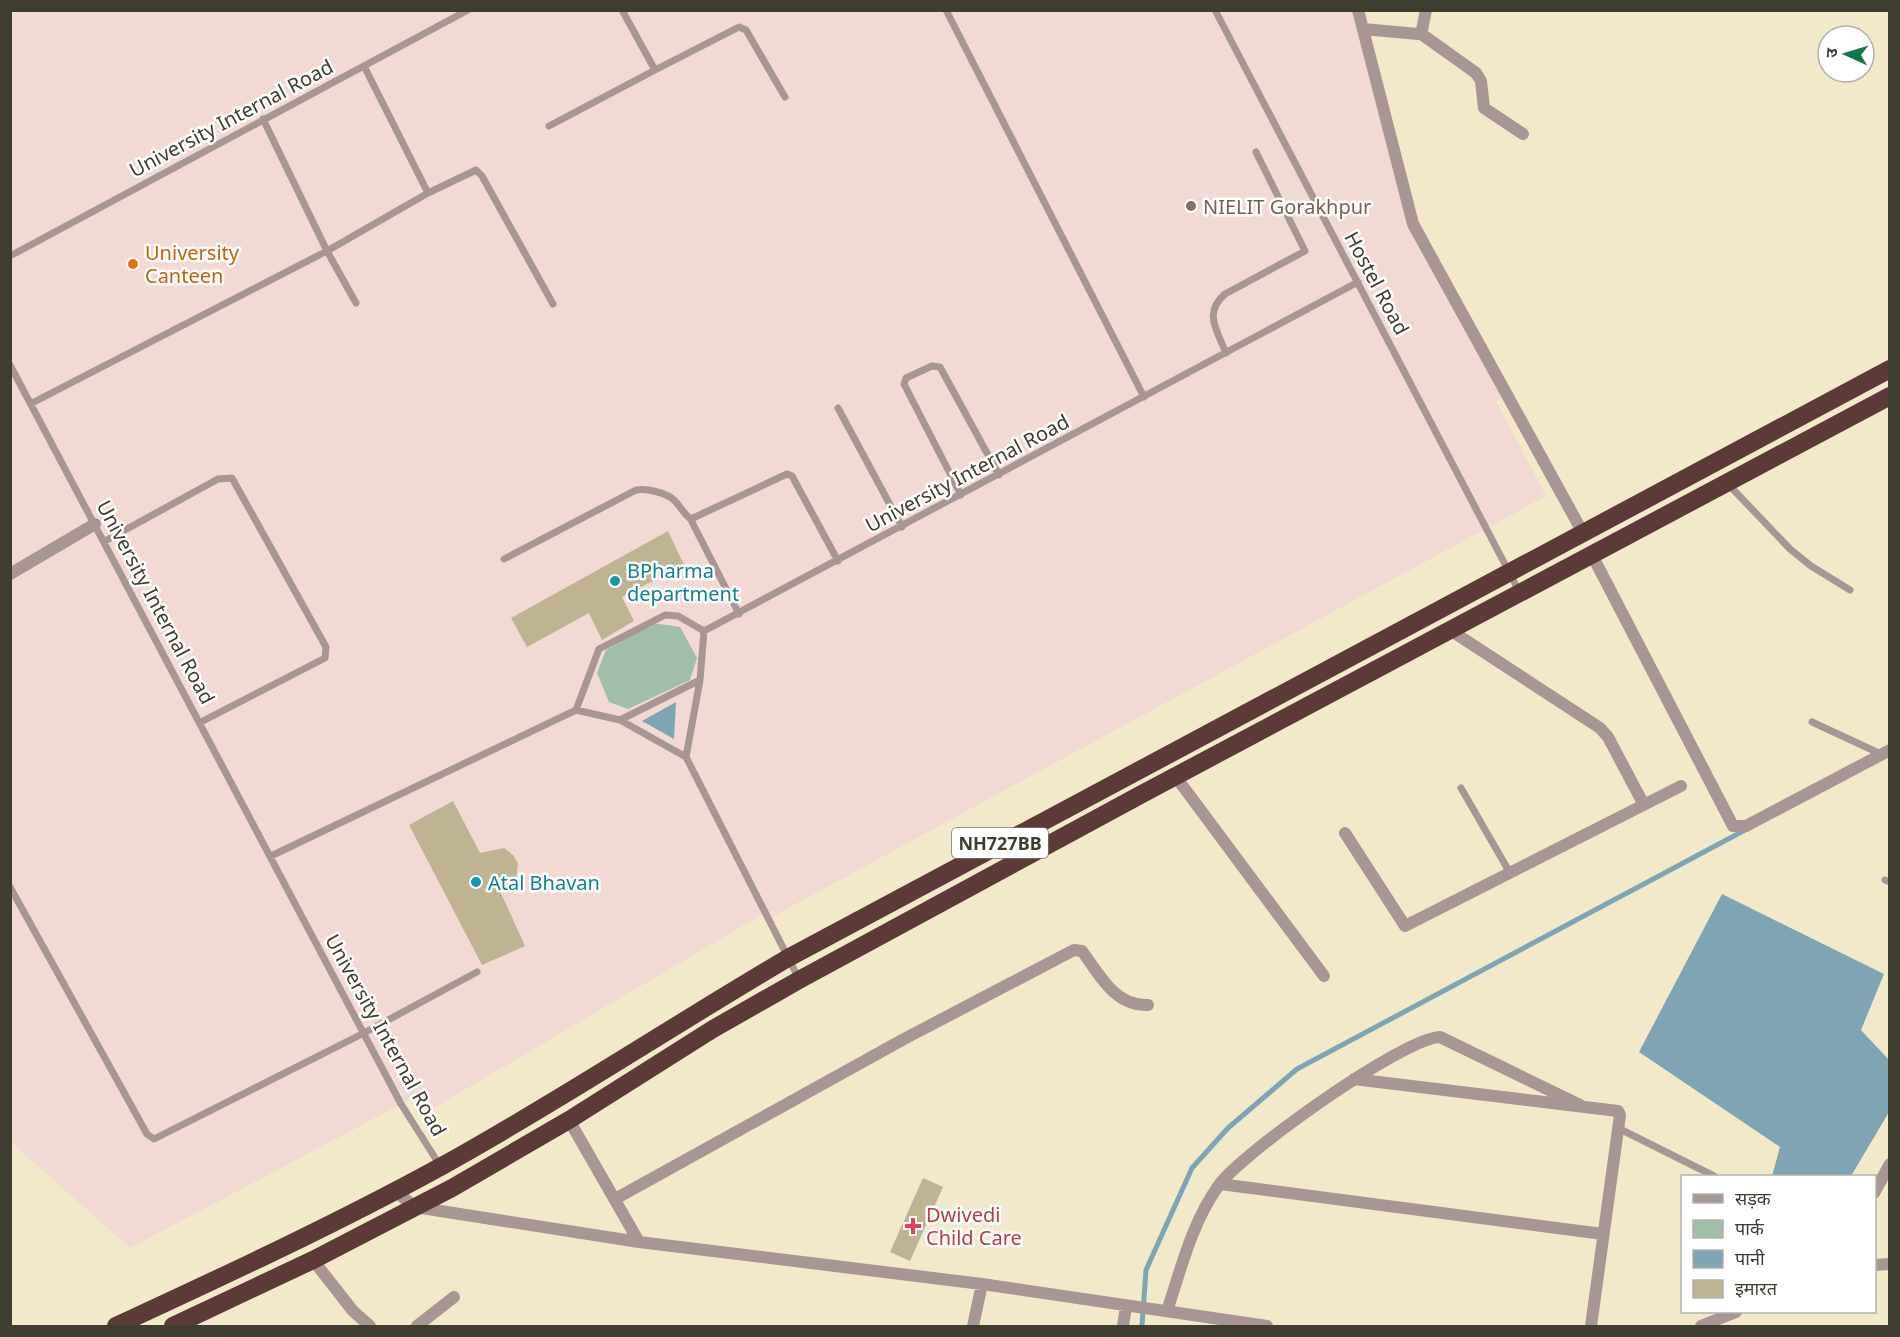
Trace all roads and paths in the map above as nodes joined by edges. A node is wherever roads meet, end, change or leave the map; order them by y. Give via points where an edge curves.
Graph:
1 (468, 10) edge
2 (622, 10) edge
3 (945, 10) edge
4 (1215, 10) edge
5 (1358, 10) edge
6 (1426, 10) edge
7 (1363, 29) junction
8 (1420, 33) junction
9 (364, 66) junction
10 (655, 70) junction
11 (785, 97) dead end
12 (263, 119) junction
13 (549, 126) dead end
14 (1523, 134) dead end
15 (1256, 152) dead end
16 (428, 193) junction
17 (327, 250) junction
18 (10, 256) edge
19 (1358, 282) junction
20 (356, 303) dead end
21 (553, 304) dead end
22 (1226, 353) junction
23 (10, 365) edge
24 (1890, 369) edge
25 (1144, 396) junction
26 (1890, 396) edge
27 (32, 403) junction
28 (838, 408) dead end
29 (999, 475) junction
30 (1727, 483) junction
31 (961, 495) junction
32 (692, 520) junction
33 (95, 524) junction
34 (902, 526) junction
35 (1583, 533) junction
36 (105, 541) junction
37 (1592, 555) junction
38 (504, 559) dead end
39 (838, 561) junction
40 (1509, 572) junction
41 (10, 574) edge
42 (1850, 590) dead end
43 (1520, 593) junction
44 (739, 614) junction
45 (1450, 630) junction
46 (704, 631) junction
47 (700, 680) junction
48 (576, 710) junction
49 (620, 720) junction
50 (201, 722) junction
51 (1812, 722) dead end
52 (1885, 752) edge
53 (686, 758) junction
54 (1176, 777) junction
55 (1681, 786) dead end
56 (1461, 788) dead end
57 (1644, 806) junction
58 (1345, 833) dead end
59 (271, 856) junction
60 (1510, 873) junction
61 (10, 886) edge
62 (788, 958) junction
63 (477, 972) dead end
64 (1324, 976) dead end
65 (799, 980) junction
66 (1148, 1005) dead end
67 (364, 1033) junction
68 (1354, 1078) junction
69 (1580, 1105) junction
70 (569, 1120) junction
71 (1618, 1128) junction
72 (1890, 1164) edge
73 (441, 1167) junction
74 (1712, 1175) edge
75 (1220, 1184) junction
76 (394, 1190) junction
77 (1876, 1191) edge
78 (615, 1199) junction
79 (415, 1207) junction
80 (1604, 1234) junction
81 (639, 1242) junction
82 (313, 1260) junction
83 (982, 1284) junction
84 (454, 1297) dead end
85 (1129, 1306) junction
86 (1167, 1311) junction
87 (1731, 1313) edge
88 (116, 1326) edge
89 (173, 1326) edge
90 (370, 1326) edge
91 (417, 1326) edge
92 (973, 1326) edge
93 (1124, 1326) edge
94 (1267, 1326) edge
95 (1591, 1326) edge
96 (1701, 1326) edge

1 - 9 lane, University Internal Road
2 - 10 lane
3 - 25 lane
4 - 19 lane, Hostel Road
5 - 7 street
6 - 8 street
7 - 8 street
7 - 35 street via 1413,224
8 - 14 street via 1476,73 1481,81 1484,108
9 - 12 lane, University Internal Road
9 - 16 lane
10 - 11 lane via 740,27 746,30
10 - 13 lane
12 - 17 lane
12 - 18 lane, University Internal Road
15 - 22 lane via 1305,251 1215,302 1212,314
16 - 17 lane
16 - 21 lane via 476,170
17 - 20 lane
17 - 27 lane
19 - 22 lane, University Internal Road
19 - 40 lane, Hostel Road
22 - 25 lane, University Internal Road
23 - 27 lane, University Internal Road
24 - 35 highway, NH727BB
25 - 29 lane, University Internal Road
26 - 30 highway, NH727BB
27 - 33 lane, University Internal Road
28 - 34 lane
29 - 31 lane, University Internal Road
29 - 31 lane via 940,367 932,366 906,378 904,384
30 - 37 highway, NH727BB
30 - 42 lane via 1790,549
31 - 34 lane, University Internal Road
32 - 38 lane via 674,499 636,490
32 - 39 lane via 787,474 792,476
32 - 44 lane
33 - 36 lane, University Internal Road
33 - 41 street
34 - 39 lane, University Internal Road
35 - 40 highway, NH727BB
36 - 50 lane, University Internal Road
36 - 50 lane via 218,479 232,478 326,647 325,658
37 - 43 highway, NH727BB
37 - 52 street via 1734,826 1746,826
39 - 44 lane, University Internal Road
40 - 43 lane, Hostel Road
40 - 62 highway, NH727BB
43 - 45 highway, NH727BB
44 - 46 lane, University Internal Road
45 - 54 highway, NH727BB
45 - 57 street via 1600,728
46 - 47 lane
46 - 48 lane via 678,615 665,615 599,649
47 - 49 lane
47 - 53 lane
48 - 49 lane
48 - 59 lane
49 - 53 lane
50 - 59 lane, University Internal Road
51 - 52 lane
53 - 62 lane
54 - 64 street
54 - 65 highway, NH727BB
55 - 57 street
56 - 60 lane
57 - 60 street
58 - 60 street via 1405,926
59 - 67 lane, University Internal Road
61 - 67 lane via 147,1134 154,1139
62 - 65 lane
62 - 73 highway, NH727BB
63 - 67 lane
65 - 70 highway, NH727BB
66 - 78 street via 1130,1004 1119,998 1082,951 1074,950
67 - 73 lane, University Internal Road via 401,1104
68 - 69 street
68 - 69 street via 1430,1038 1440,1037
68 - 75 street via 1247,1157
69 - 71 street via 1618,1111
70 - 78 street
70 - 79 highway, NH727BB
71 - 74 lane
71 - 80 street
72 - 77 street
73 - 76 highway, NH727BB
75 - 80 street
75 - 86 street via 1203,1211
76 - 79 street
76 - 88 highway, NH727BB via 303,1238
78 - 81 street
79 - 81 street
79 - 82 highway, NH727BB
80 - 95 street
81 - 83 street
82 - 89 highway, NH727BB
82 - 90 street via 353,1311
83 - 85 street
83 - 92 street
84 - 91 street
85 - 86 street
85 - 93 street
86 - 94 street
87 - 96 street

